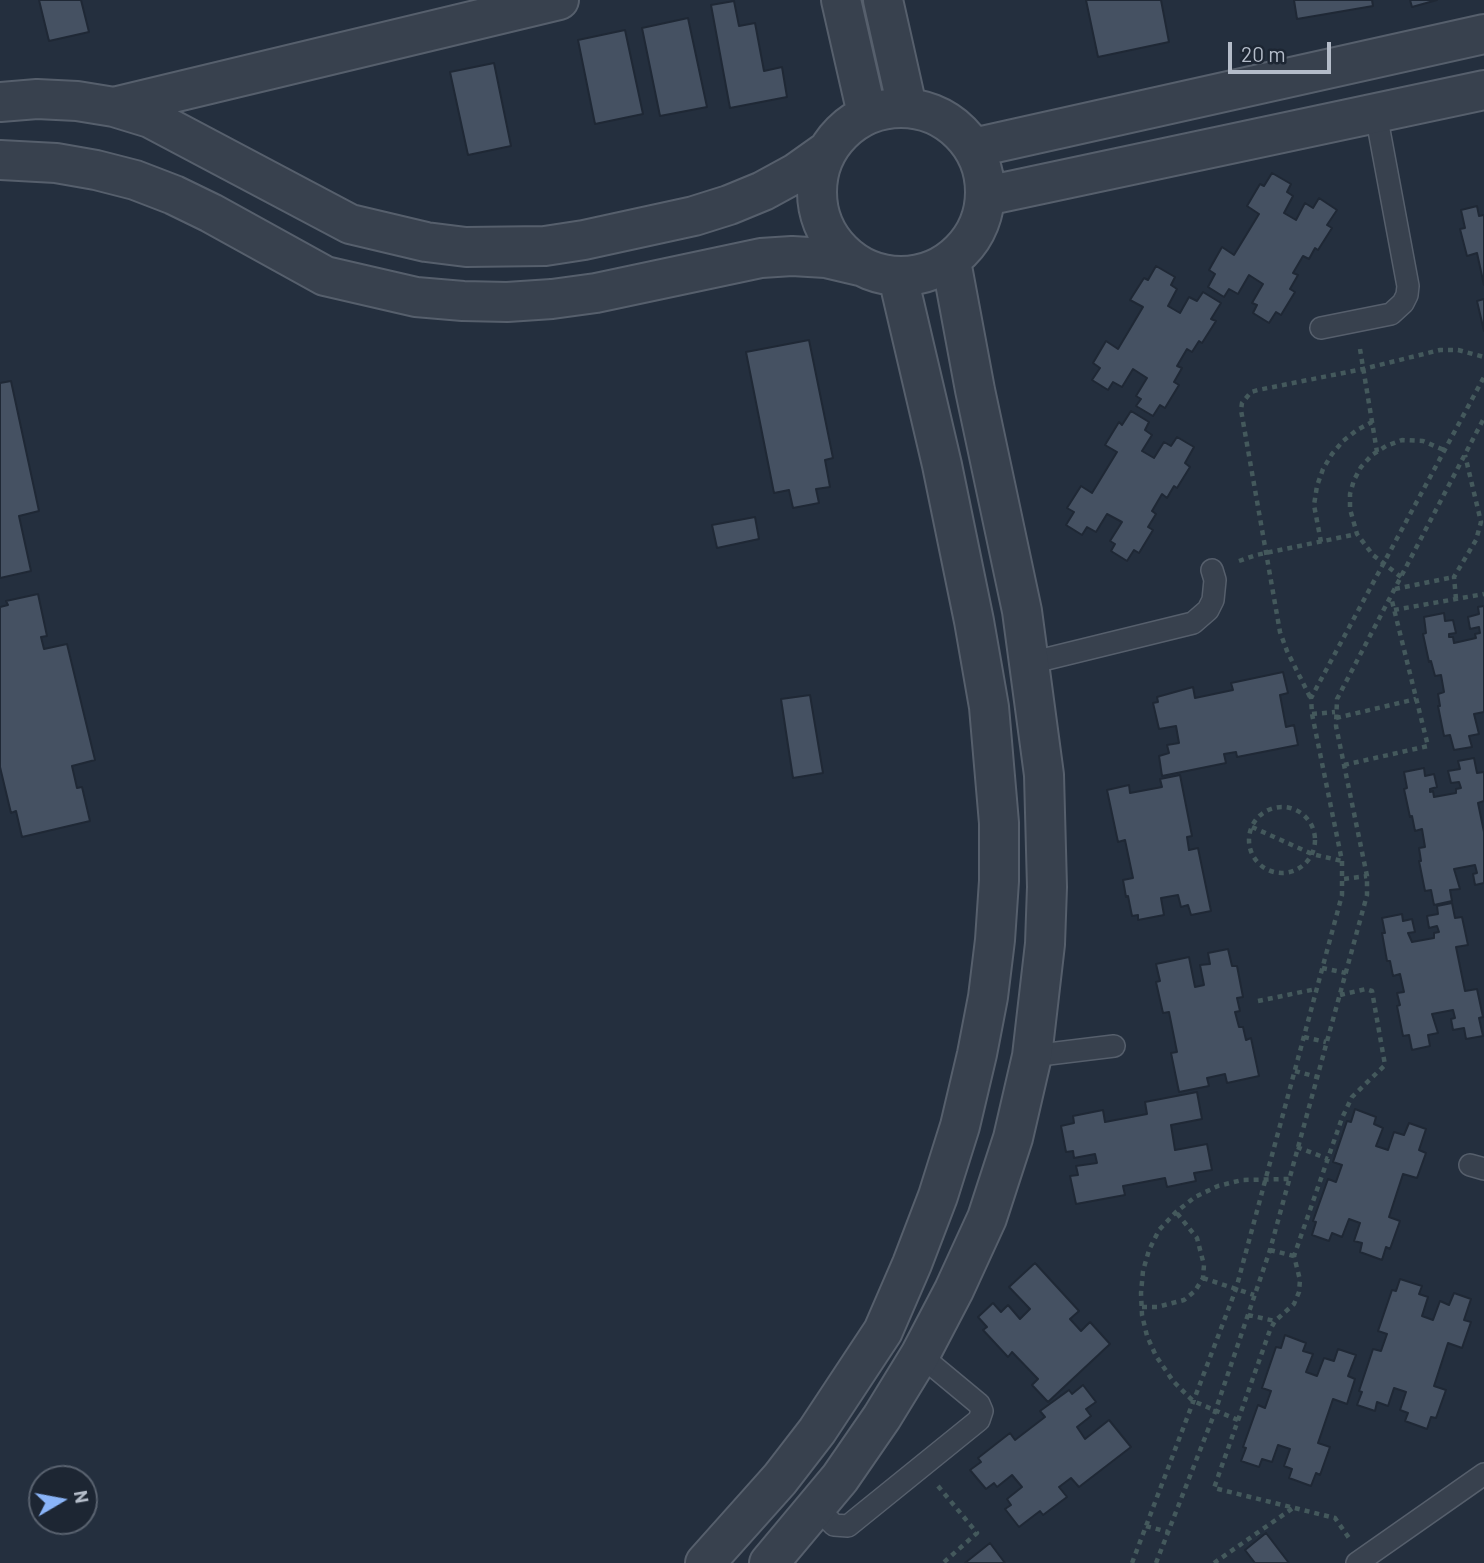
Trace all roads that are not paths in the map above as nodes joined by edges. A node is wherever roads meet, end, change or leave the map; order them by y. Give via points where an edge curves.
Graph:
1 (559, 0) edge
2 (841, 0) edge
3 (883, 0) edge
4 (1484, 34) edge
5 (1484, 90) edge
6 (0, 102) edge
7 (114, 107) junction
8 (907, 107) junction
9 (867, 114) junction
10 (1376, 114) junction
11 (973, 148) junction
12 (827, 151) junction
13 (0, 160) edge
14 (986, 196) junction
15 (951, 261) junction
16 (860, 266) junction
17 (898, 277) junction
18 (1321, 328) dead end
19 (1214, 575) road end
20 (1030, 663) junction
21 (1114, 1046) dead end
22 (1032, 1056) junction
23 (920, 1355) junction
24 (1484, 1474) edge
25 (816, 1507) junction
26 (1360, 1561) edge
27 (705, 1563) edge
28 (769, 1563) edge

1 - 7 street
2 - 9 street
3 - 8 street
4 - 11 street
5 - 10 street
6 - 7 street via 37,99
7 - 12 street via 184,134 351,224 466,247 571,242 694,216 763,191
8 - 9 street
8 - 11 street via 945,120
9 - 12 street via 851,123
10 - 14 street
10 - 18 lane via 1408,286 1403,303 1391,314
11 - 14 street
12 - 16 street via 817,187 823,224 832,241
13 - 16 street via 55,163 135,180 211,213 325,276 416,297 552,299 761,258 826,258
14 - 15 street via 981,221 969,243
15 - 17 street via 926,273
15 - 20 street
16 - 17 street
17 - 27 street via 958,543 989,707 999,823 996,928 988,997 978,1055 942,1184 883,1331 795,1460
19 - 20 lane via 1213,600 1193,623
20 - 22 street via 1044,775 1047,887
21 - 22 lane
22 - 23 street via 1013,1138 987,1219
23 - 25 street
23 - 25 lane via 979,1404 979,1420 848,1526 834,1525
24 - 26 lane
25 - 28 street

